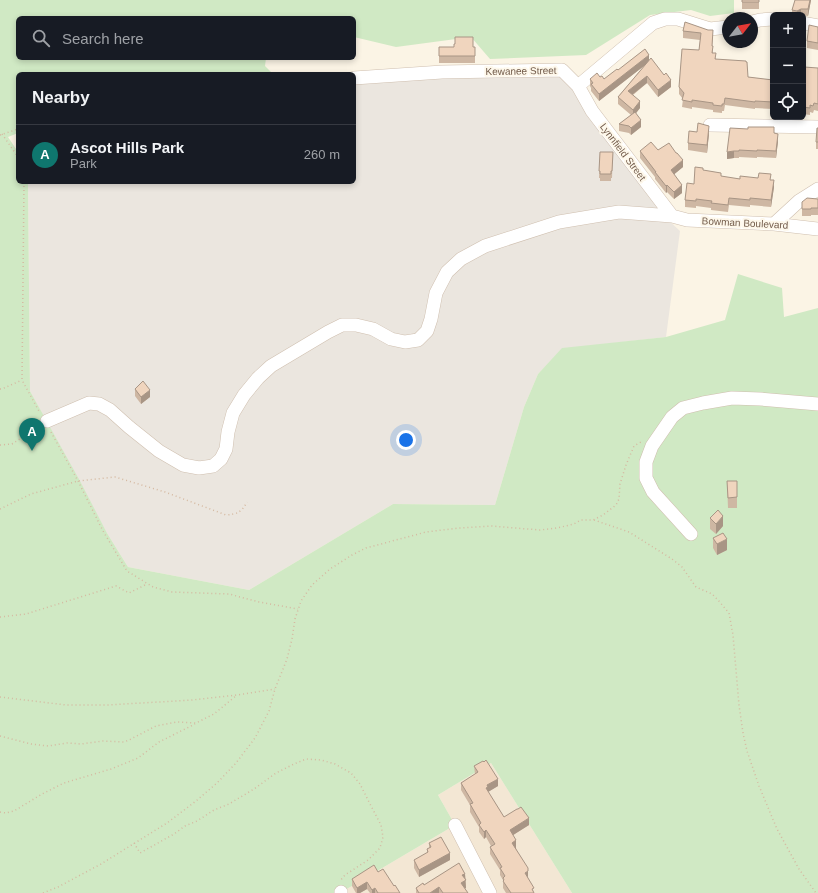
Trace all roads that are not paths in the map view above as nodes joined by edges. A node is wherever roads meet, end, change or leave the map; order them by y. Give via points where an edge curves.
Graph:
1 (770, 19) edge
2 (758, 20) edge
3 (806, 24) edge
4 (818, 26) edge
5 (722, 28) edge
6 (356, 78) edge
7 (578, 86) junction
8 (710, 125) edge
9 (818, 127) edge
10 (818, 190) edge
11 (672, 216) junction
12 (774, 224) junction
13 (818, 229) edge
14 (818, 404) edge
15 (46, 422) road end
16 (691, 534) dead end
17 (456, 824) dead end
18 (490, 893) edge

1 - 2 street
3 - 4 street
5 - 7 street via 710,29 678,19 665,19 653,23
6 - 7 street, Kewanee Street via 442,72 562,70
7 - 11 street, Lynnfield Street via 597,118
8 - 9 street
10 - 12 street via 799,201
11 - 12 street, Bowman Boulevard via 687,220
11 - 15 street, Bowman Boulevard via 619,212 559,222 484,246 462,259 447,272 436,293 426,331 418,340 405,342 390,339 373,329 342,325 271,366 244,395 233,413 226,449 221,459 213,466 184,466 159,451 110,410 99,404 89,403
12 - 13 street, Bowman Boulevard
14 - 16 street via 732,398 683,408 672,417 652,446 646,462 646,478 654,492
17 - 18 street

